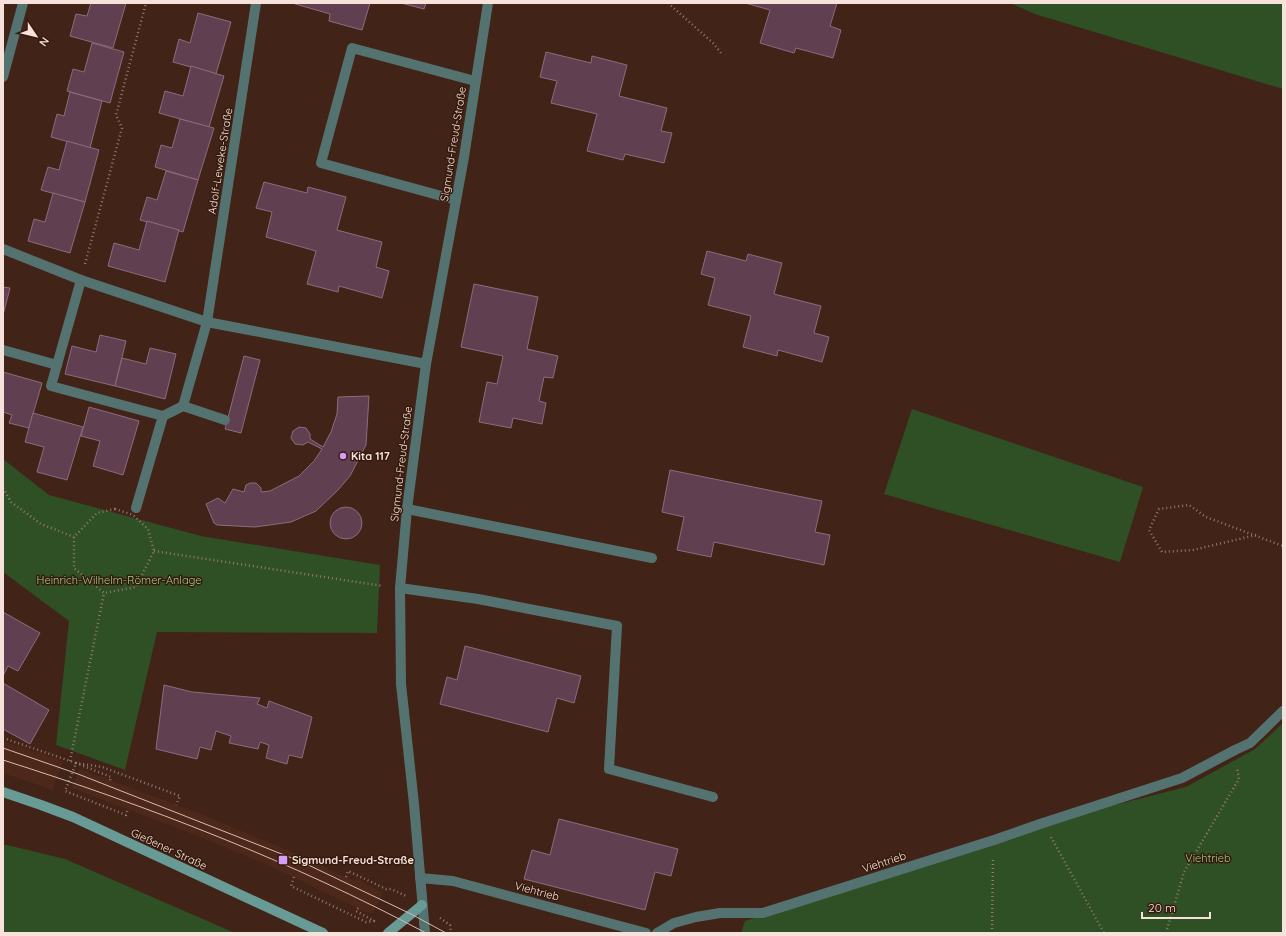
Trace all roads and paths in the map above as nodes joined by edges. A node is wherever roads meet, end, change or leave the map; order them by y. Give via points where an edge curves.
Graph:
1 (23, 3) edge
2 (146, 3) edge
3 (256, 3) edge
4 (488, 3) edge
5 (668, 3) edge
6 (721, 53) dead end
7 (3, 77) edge
8 (475, 81) junction
9 (456, 200) junction
10 (3, 249) edge
11 (80, 280) junction
12 (206, 322) junction
13 (3, 350) edge
14 (426, 364) junction
15 (58, 365) junction
16 (183, 406) junction
17 (163, 416) junction
18 (225, 420) dead end
19 (3, 488) edge
20 (136, 508) dead end
21 (407, 509) junction
22 (1256, 535) junction
23 (74, 537) junction
24 (1283, 546) edge
25 (154, 552) junction
26 (652, 558) dead end
27 (400, 588) junction
28 (104, 593) junction
29 (1283, 710) edge
30 (3, 738) edge
31 (1235, 750) junction
32 (70, 761) junction
33 (76, 763) junction
34 (110, 780) dead end
35 (3, 792) edge
36 (713, 797) dead end
37 (176, 805) dead end
38 (128, 809) dead end
39 (1043, 823) junction
40 (994, 840) junction
41 (294, 877) dead end
42 (346, 877) dead end
43 (420, 878) junction
44 (386, 889) dead end
45 (422, 905) junction
46 (358, 908) dead end
47 (450, 925) dead end
48 (323, 933) edge
49 (388, 933) edge
50 (425, 933) edge
51 (451, 933) edge
52 (646, 933) edge
53 (658, 933) edge
54 (992, 933) edge
55 (1104, 933) edge
56 (1166, 933) edge

1 - 7 street
2 - 11 path via 116,115 122,128
3 - 12 street, Adolf-Leweke-Straße
4 - 8 street, Sigmund-Freud-Straße
5 - 6 path
8 - 9 street, Sigmund-Freud-Straße
8 - 9 street via 352,48 321,163
9 - 14 street, Sigmund-Freud-Straße
10 - 11 street
11 - 12 street
11 - 15 street
12 - 14 street
12 - 16 street, Adolf-Leweke-Straße
13 - 15 street
14 - 21 street, Sigmund-Freud-Straße
15 - 17 street via 51,386
16 - 17 street
16 - 18 street
17 - 20 street
19 - 23 path via 11,502 41,524
21 - 26 street
21 - 27 street, Sigmund-Freud-Straße
22 - 22 path via 1206,517 1189,505 1159,509 1149,530 1162,552 1193,550
22 - 24 path
23 - 25 path via 96,513 114,509 133,515 148,529
23 - 28 path via 74,568
25 - 27 path
25 - 28 path via 136,587
27 - 36 street via 478,599 617,626 609,769
27 - 43 street, Sigmund-Freud-Straße via 401,684
28 - 32 path
29 - 31 street, Viehtrieb via 1250,743
30 - 32 path
31 - 39 street, Viehtrieb via 1182,778
31 - 56 path via 1239,779 1184,872
32 - 33 path
33 - 34 path via 111,777
33 - 37 path via 102,767 180,796
33 - 38 path via 64,791 126,815
35 - 48 main road, Gießener Straße via 73,817
39 - 40 street, Viehtrieb
39 - 55 path
40 - 53 street, Viehtrieb via 763,913 720,913 696,917 674,924
40 - 54 path
41 - 46 path via 291,886 366,922 374,921 356,911
42 - 44 path via 348,871
43 - 45 street, Sigmund-Freud-Straße
43 - 52 street, Viehtrieb via 453,882
45 - 49 main road
45 - 50 street, Sigmund-Freud-Straße
47 - 51 path

